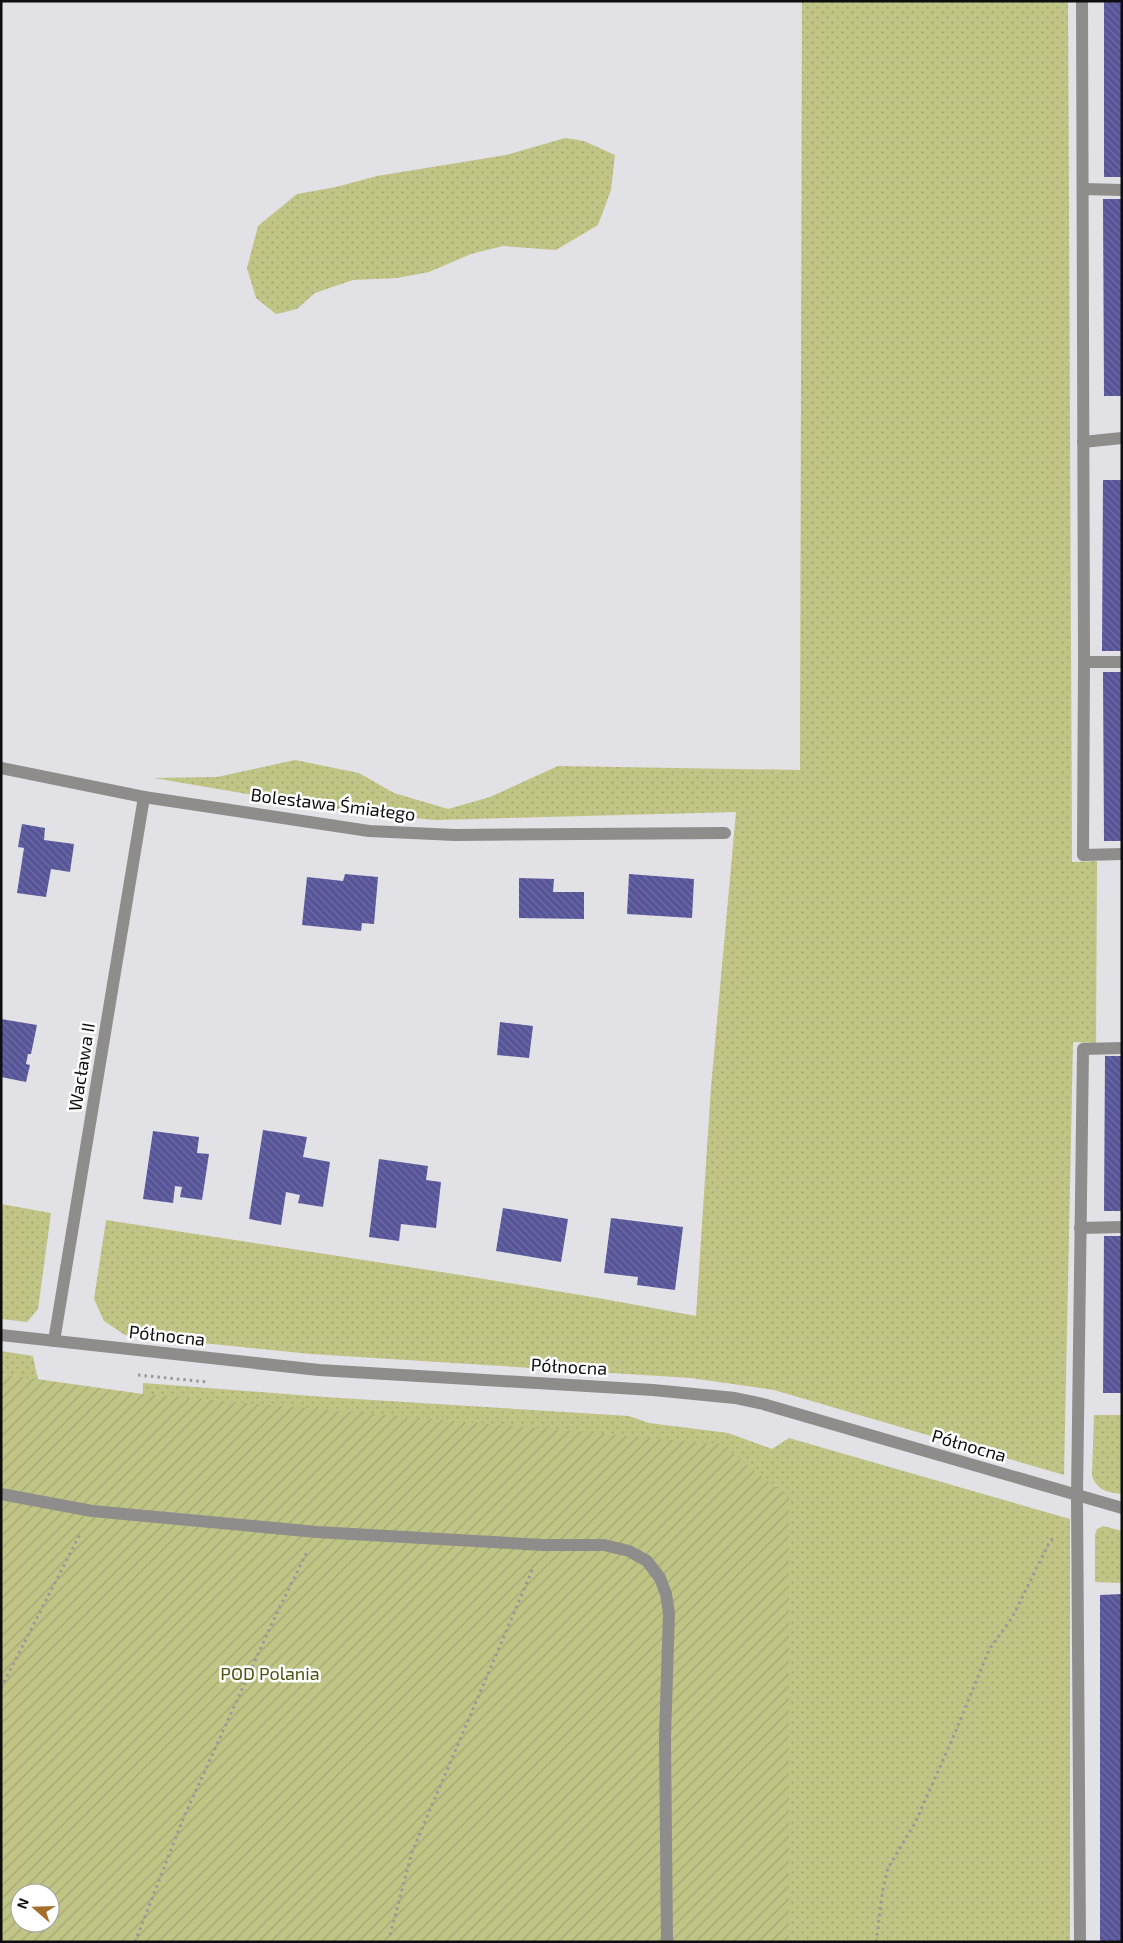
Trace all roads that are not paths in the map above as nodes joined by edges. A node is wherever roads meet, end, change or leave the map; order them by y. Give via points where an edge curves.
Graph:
1 (1082, 1) edge
2 (1083, 189) junction
3 (1122, 190) edge
4 (1122, 438) edge
5 (1083, 442) junction
6 (1084, 662) junction
7 (1122, 662) edge
8 (1, 768) edge
9 (144, 797) junction
10 (725, 832) dead end
11 (1122, 854) edge
12 (1122, 1048) edge
13 (1080, 1228) junction
14 (1122, 1228) edge
15 (1, 1335) edge
16 (54, 1341) junction
17 (1, 1494) edge
18 (1077, 1496) junction
19 (1122, 1508) edge
20 (667, 1942) edge
21 (1080, 1942) edge

1 - 2 street
2 - 3 street
2 - 5 street
4 - 5 street
5 - 6 street
6 - 7 street
6 - 11 street via 1083,855
8 - 9 street, Bolesława Śmiałego
9 - 10 street, Bolesława Śmiałego via 369,831 455,835
9 - 16 street, Wacława II
12 - 13 street via 1083,1049
13 - 14 street
13 - 18 street
15 - 16 street, Północna
16 - 18 street, Północna via 319,1370 653,1390 734,1398
17 - 20 street via 92,1511 317,1532 544,1545 604,1545 629,1551 647,1561 660,1578 669,1613 665,1737
18 - 19 street, Północna
18 - 21 street

